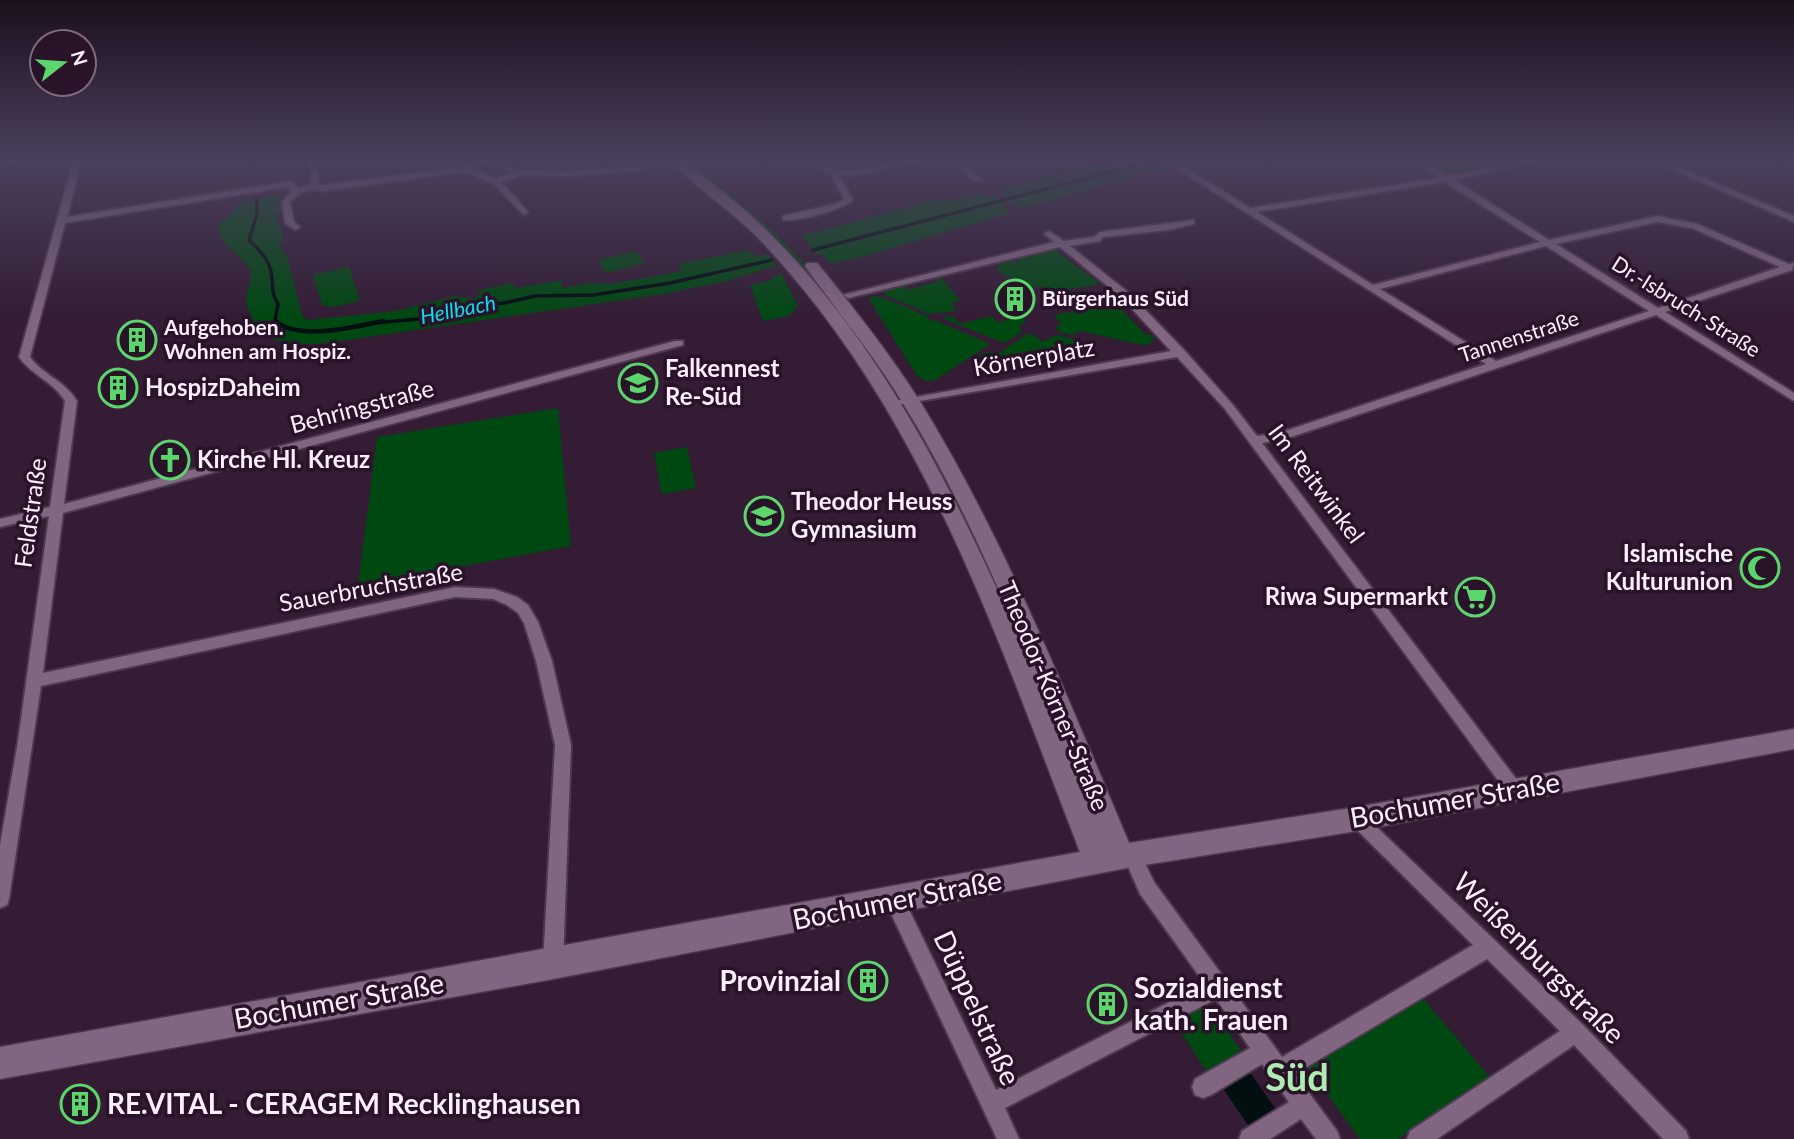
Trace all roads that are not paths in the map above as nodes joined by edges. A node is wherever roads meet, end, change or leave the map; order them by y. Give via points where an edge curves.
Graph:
1 (63, 212) edge
2 (115, 212) edge
3 (288, 212) edge
4 (739, 212) edge
5 (758, 212) edge
6 (810, 212) edge
7 (1251, 212) edge
8 (1499, 212) edge
9 (1778, 212) edge
10 (786, 218) dead end
11 (1794, 219) edge
12 (60, 221) junction
13 (1191, 222) dead end
14 (295, 227) dead end
15 (1049, 234) dead end
16 (788, 240) dead end
17 (1549, 244) junction
18 (1061, 245) junction
19 (800, 253) dead end
20 (1791, 267) edge
21 (1372, 288) junction
22 (848, 295) dead end
23 (1657, 312) junction
24 (679, 343) dead end
25 (1181, 353) junction
26 (1495, 365) junction
27 (1794, 398) edge
28 (903, 402) junction
29 (1255, 440) junction
30 (56, 510) junction
31 (0, 523) edge
32 (34, 681) junction
33 (1794, 739) edge
34 (1514, 789) junction
35 (1357, 819) junction
36 (1116, 858) junction
37 (0, 899) edge
38 (895, 901) junction
39 (1489, 947) junction
40 (553, 964) junction
41 (1219, 987) junction
42 (1576, 1032) junction
43 (1265, 1051) junction
44 (0, 1062) edge
45 (1279, 1071) junction
46 (1203, 1087) dead end
47 (991, 1104) junction
48 (1304, 1105) junction
49 (1008, 1139) edge
50 (1250, 1139) edge
51 (1329, 1139) edge
52 (1418, 1139) edge
53 (1678, 1139) edge

1 - 12 street, Feldstraße
2 - 12 street
3 - 14 street
4 - 28 main road, Theodor-Körner-Straße via 806,281
5 - 16 main road
6 - 10 street
7 - 21 street
8 - 17 street, Dr.-Isbruch-Straße
9 - 11 street
12 - 30 street, Feldstraße via 24,357 67,392 71,401
13 - 18 street
15 - 18 street, Im Reitwinkel
17 - 20 street via 1666,219 1694,226
17 - 21 street
17 - 23 street, Dr.-Isbruch-Straße
18 - 22 street
18 - 25 street, Im Reitwinkel via 1125,295
19 - 28 main road, Theodor-Körner-Straße via 844,302
20 - 23 street, Tannenstraße
21 - 26 street
23 - 26 street, Tannenstraße
23 - 27 street, Dr.-Isbruch-Straße
24 - 30 street, Behringstraße
25 - 28 street, Körnerplatz
25 - 29 street, Im Reitwinkel
26 - 29 street, Tannenstraße via 1281,436
28 - 36 main road, Theodor-Körner-Straße via 974,537 1020,670
29 - 34 street, Im Reitwinkel
30 - 31 street, Behringstraße
30 - 32 street, Feldstraße
32 - 37 street, Feldstraße
32 - 40 street, Sauerbruchstraße via 455,592 510,599 531,622 563,745
33 - 34 main road, Bochumer Straße
34 - 35 main road, Bochumer Straße
35 - 36 main road, Bochumer Straße
35 - 39 street, Weißenburgstraße
36 - 38 main road, Bochumer Straße
36 - 41 street via 1147,888
38 - 40 main road, Bochumer Straße
38 - 47 street, Düppelstraße
39 - 42 street, Weißenburgstraße
39 - 45 street
40 - 44 main road, Bochumer Straße
41 - 43 street
41 - 47 street
42 - 52 street
42 - 53 street, Weißenburgstraße
43 - 45 street
43 - 46 street
45 - 48 street
47 - 49 street, Düppelstraße
48 - 50 street
48 - 51 street

